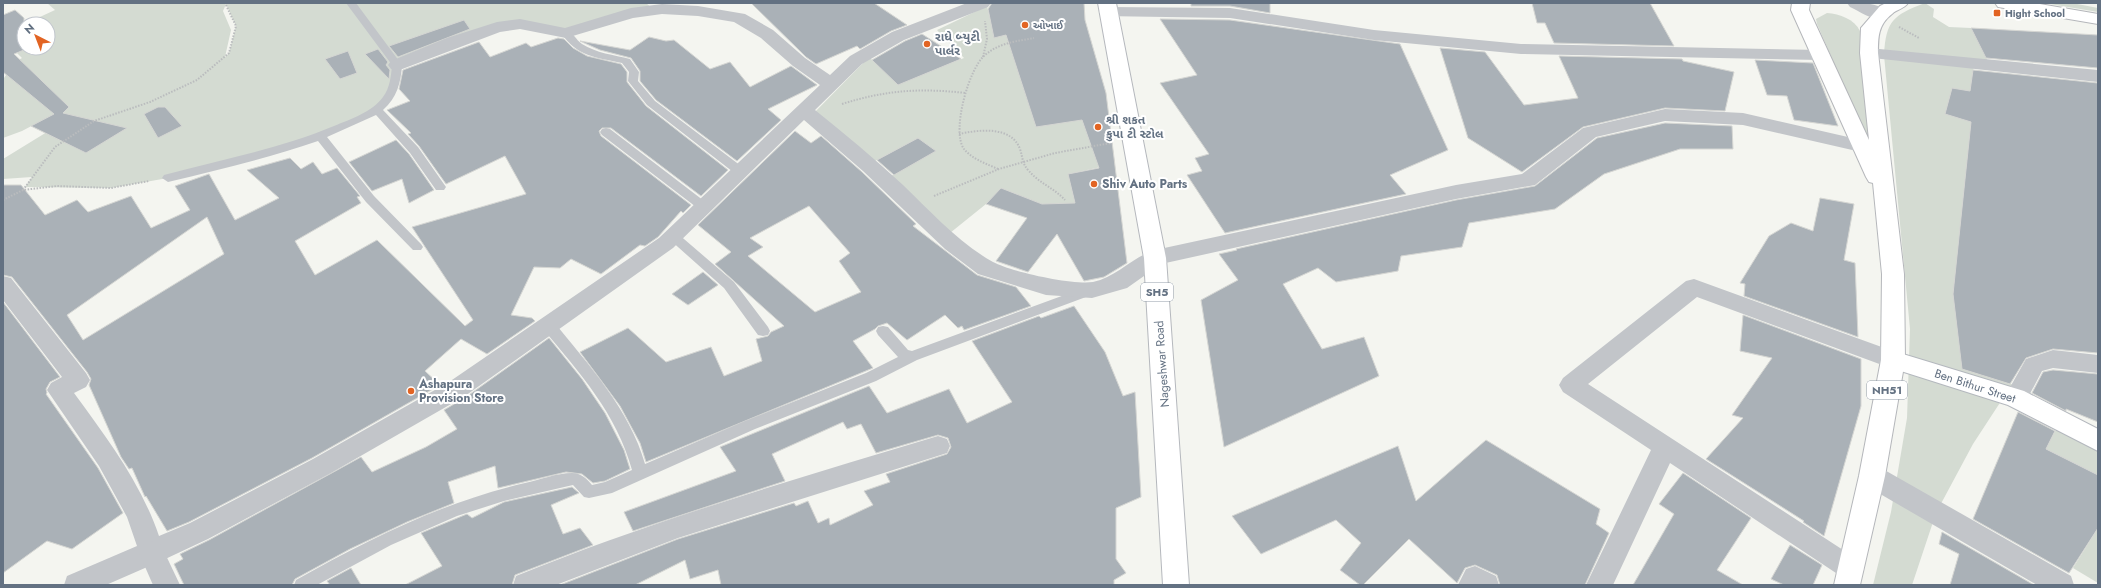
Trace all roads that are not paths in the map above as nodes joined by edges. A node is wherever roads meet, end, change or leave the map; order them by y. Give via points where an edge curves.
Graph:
1 (351, 3) edge
2 (1801, 3) edge
3 (1856, 3) edge
4 (1899, 3) edge
5 (2004, 3) edge
6 (2089, 3) edge
7 (976, 5) edge
8 (2098, 5) edge
9 (1108, 8) edge
10 (1881, 16) junction
11 (2098, 19) edge
12 (566, 33) junction
13 (1821, 54) junction
14 (1869, 54) junction
15 (397, 65) junction
16 (2098, 76) edge
17 (831, 84) junction
18 (376, 109) junction
19 (808, 114) junction
20 (606, 132) dead end
21 (321, 137) junction
22 (1861, 146) junction
23 (741, 172) junction
24 (168, 178) road end
25 (440, 187) dead end
26 (1883, 191) junction
27 (704, 207) junction
28 (673, 236) junction
29 (418, 247) dead end
30 (1155, 258) junction
31 (3, 284) edge
32 (1092, 290) junction
33 (548, 325) junction
34 (763, 331) dead end
35 (883, 331) dead end
36 (912, 356) junction
37 (1892, 360) junction
38 (2098, 364) edge
39 (2016, 398) junction
40 (2098, 441) edge
41 (938, 446) dead end
42 (1665, 447) junction
43 (640, 472) junction
44 (1872, 476) junction
45 (152, 553) junction
46 (1849, 577) edge
47 (77, 585) edge
48 (167, 585) edge
49 (302, 585) edge
50 (526, 585) edge
51 (1176, 585) edge
52 (1471, 585) edge
53 (1486, 585) edge
54 (1599, 585) edge
55 (2061, 585) edge

1 - 15 lane
2 - 13 main road, NH51 via 1800,10
3 - 10 street
4 - 10 main road, NH51
5 - 11 main road
6 - 8 main road
7 - 17 street via 898,36 856,60
9 - 13 street via 1230,13 1374,35 1521,49
9 - 30 main road, Nageshwar Road / SH5
10 - 14 main road, NH51 via 1870,28
12 - 15 street via 520,24 497,27
12 - 17 street via 631,13 662,9 698,11 739,18 767,34 799,62
12 - 23 lane via 577,46 626,61 634,72 633,80 651,103
13 - 22 main road, NH51
14 - 16 street
14 - 26 main road, NH51
15 - 18 lane via 395,84
17 - 19 street
18 - 21 lane via 363,119
18 - 25 lane via 414,150
19 - 23 street
19 - 32 street via 870,166 952,244 986,268 1046,287
20 - 27 lane
21 - 24 lane via 265,156
21 - 29 lane via 370,199
22 - 26 main road, NH51
22 - 30 street via 1743,119 1664,115 1590,132 1528,180 1456,192
23 - 27 street
26 - 37 main road, NH51 via 1893,274
27 - 28 street
28 - 33 street
28 - 34 lane via 729,285
30 - 32 street via 1119,282
30 - 51 main road, Nageshwar Road / SH5
31 - 45 street via 78,380 58,390 108,459 139,514
32 - 36 lane
33 - 43 lane via 601,389 634,450
33 - 45 street via 457,389 322,466
35 - 36 lane via 904,354
36 - 43 lane via 871,377
37 - 39 main road, Ben Bithur Street
37 - 42 street via 1694,287 1571,385
37 - 44 main road, NH51
38 - 39 street via 2053,359 2034,366
39 - 40 main road, Ben Bithur Street
41 - 50 street via 653,537 579,562
42 - 46 street
42 - 54 street
43 - 49 lane via 607,488 589,492 573,478 517,490 432,519 361,552
44 - 46 main road, NH51
44 - 55 street
45 - 47 street
45 - 48 street
52 - 53 street via 1475,578

